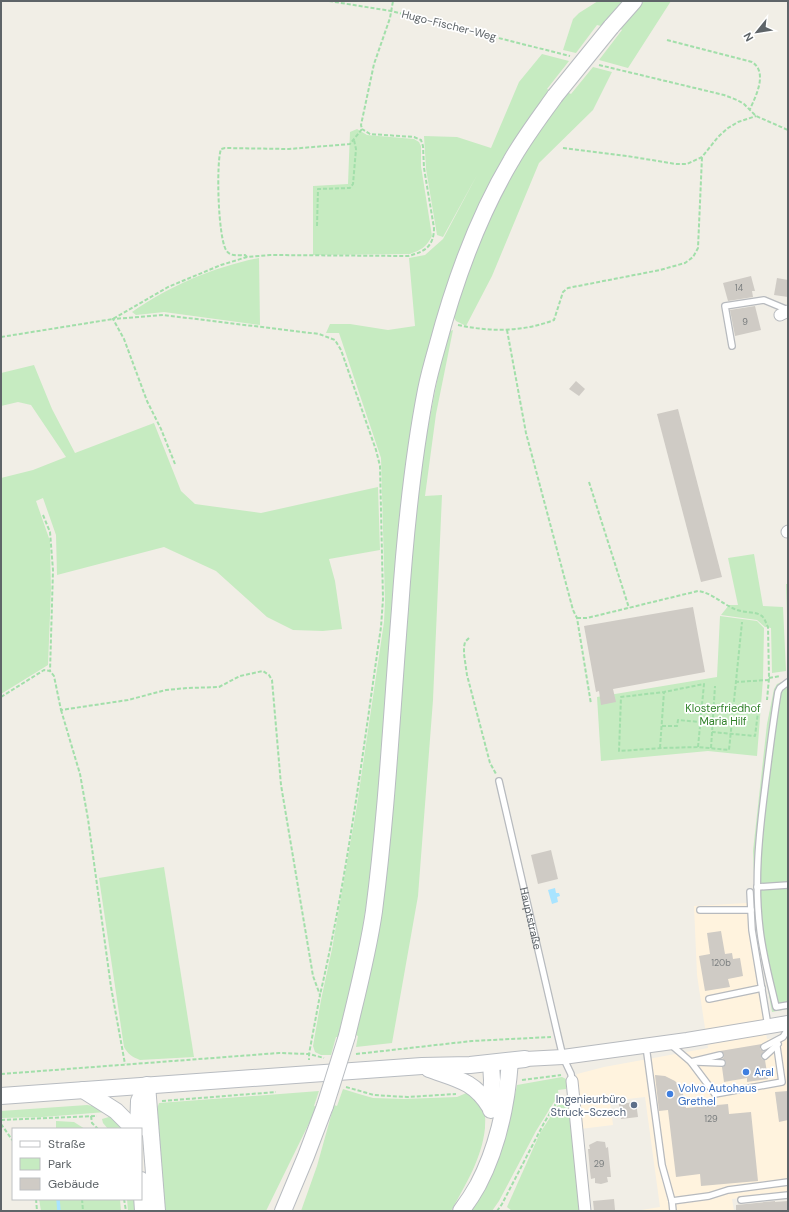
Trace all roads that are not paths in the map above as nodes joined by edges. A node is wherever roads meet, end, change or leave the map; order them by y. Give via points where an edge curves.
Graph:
1 (634, 1) edge
2 (785, 312) edge
3 (732, 346) dead end
4 (788, 682) edge
5 (499, 781) road end
6 (788, 884) edge
7 (757, 888) junction
8 (750, 892) dead end
9 (700, 910) dead end
10 (751, 910) junction
11 (762, 988) junction
12 (709, 999) dead end
13 (788, 1005) edge
14 (768, 1026) junction
15 (788, 1029) edge
16 (786, 1030) edge
17 (668, 1042) junction
18 (646, 1045) junction
19 (764, 1047) dead end
20 (777, 1047) junction
21 (720, 1055) dead end
22 (765, 1056) dead end
23 (563, 1057) junction
24 (518, 1060) junction
25 (691, 1062) junction
26 (491, 1063) junction
27 (722, 1063) dead end
28 (422, 1066) junction
29 (571, 1077) joint
30 (147, 1085) junction
31 (83, 1090) junction
32 (1, 1096) edge
33 (490, 1107) junction
34 (133, 1128) edge
35 (138, 1128) edge
36 (495, 1141) junction
37 (788, 1182) edge
38 (142, 1196) edge
39 (788, 1196) edge
40 (741, 1200) dead end
41 (672, 1201) junction
42 (287, 1208) edge
43 (143, 1211) edge
44 (157, 1211) edge
45 (461, 1211) edge
46 (585, 1211) edge
47 (673, 1211) edge

1 - 42 main road, bridge via 555,96 510,162 482,216 461,269 444,323 426,388 417,443 404,555 381,848 365,966 347,1036
2 - 3 lane via 764,300 725,306
4 - 7 lane via 778,692 773,723 762,815
5 - 23 lane, Hauptstraße
6 - 7 lane
7 - 13 lane via 764,958 776,1007
8 - 10 lane
9 - 10 lane
10 - 11 lane
11 - 12 lane
11 - 14 lane
14 - 16 street
14 - 17 street
15 - 16 lane
16 - 19 lane
16 - 20 lane
17 - 18 street
17 - 25 lane
18 - 23 street
18 - 41 lane via 662,1164
20 - 22 lane
20 - 25 lane via 782,1082 716,1094
21 - 25 lane
23 - 24 street
23 - 29 lane, Hauptstraße
24 - 26 main road
24 - 36 main road via 508,1081
25 - 27 lane
26 - 28 main road
26 - 33 main road
28 - 30 main road
28 - 33 main road via 471,1085
29 - 46 street
30 - 31 main road
30 - 35 main road via 139,1101
30 - 44 main road
31 - 32 main road
31 - 34 main road via 116,1111
33 - 36 main road
36 - 45 main road via 478,1186
37 - 41 lane
38 - 43 main road
39 - 40 lane
41 - 47 lane

